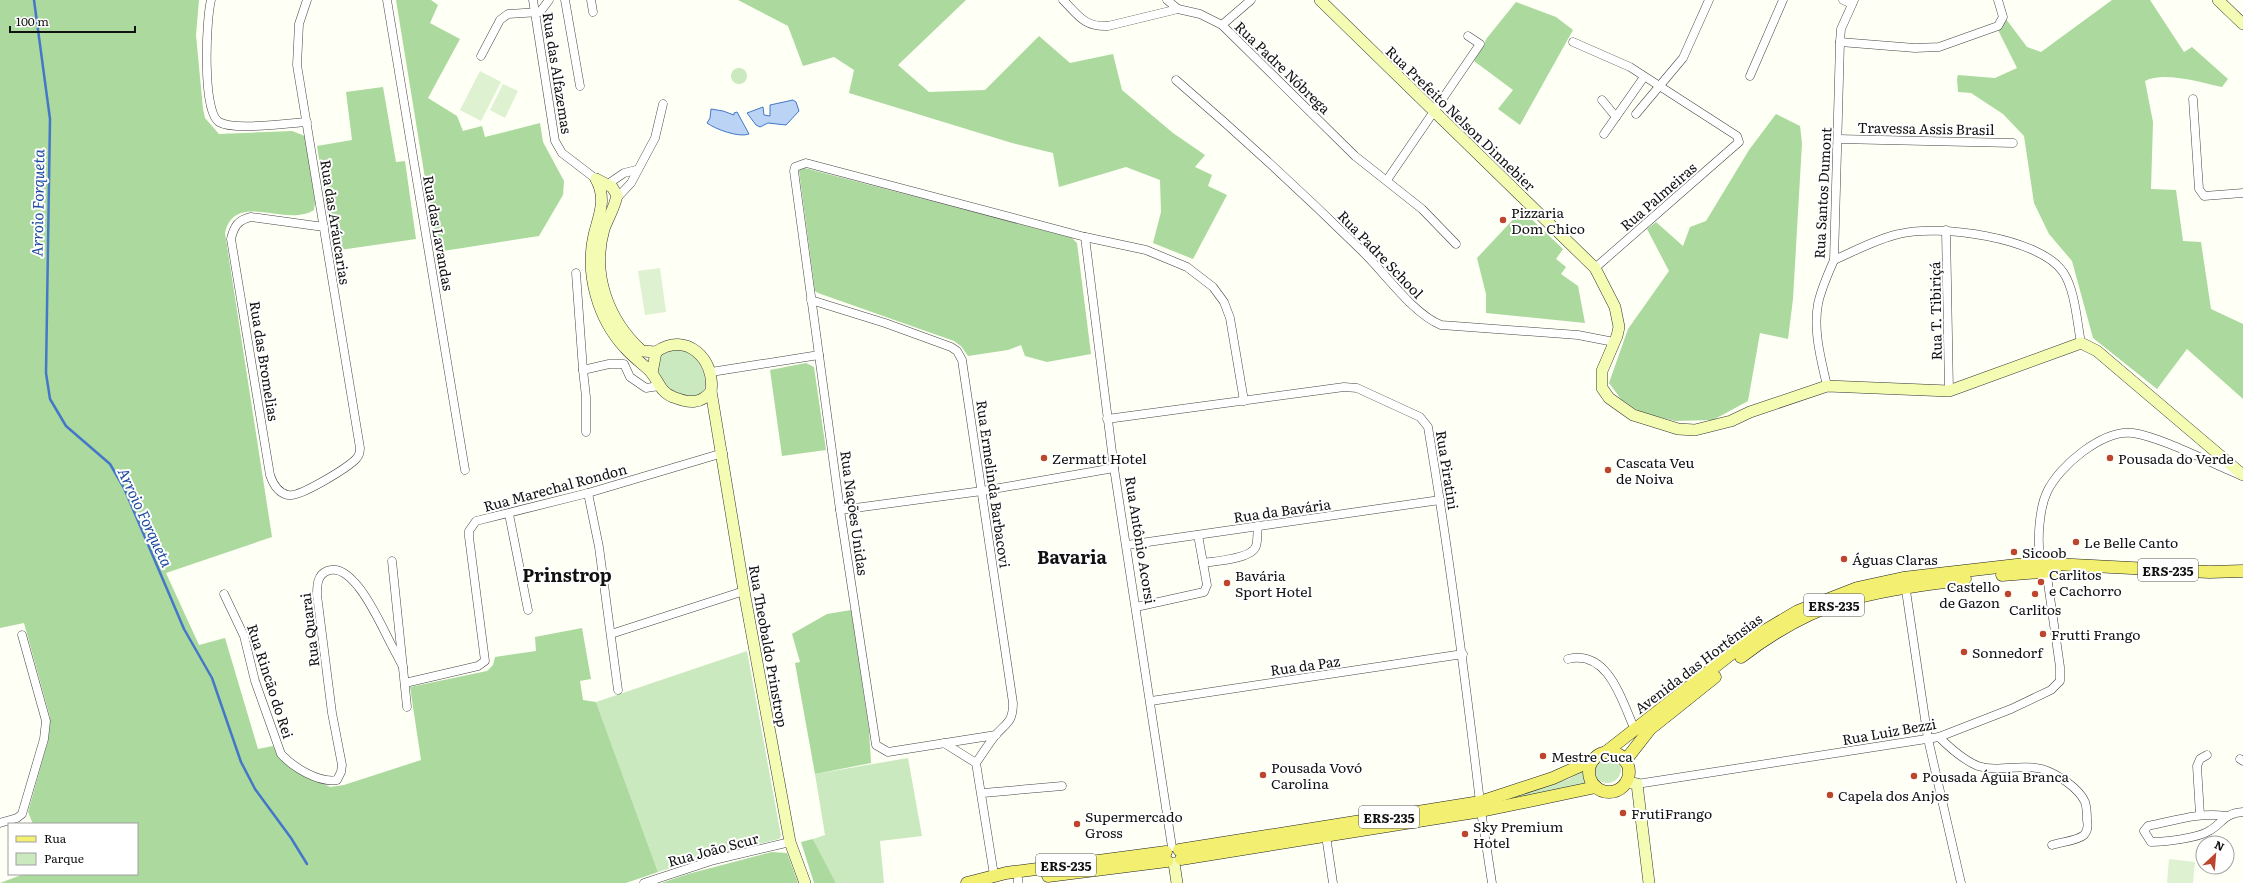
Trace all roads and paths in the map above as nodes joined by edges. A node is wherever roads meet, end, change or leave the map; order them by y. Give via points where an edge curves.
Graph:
1 (211, 0) edge
2 (306, 0) edge
3 (388, 0) edge
4 (533, 0) edge
5 (548, 0) edge
6 (565, 0) edge
7 (591, 0) edge
8 (1063, 0) edge
9 (1167, 0) edge
10 (1251, 0) edge
11 (1320, 0) edge
12 (1708, 0) edge
13 (1782, 0) edge
14 (1843, 0) edge
15 (1998, 0) edge
16 (2218, 0) edge
17 (1853, 2) edge
18 (1178, 8) junction
19 (593, 12) dead end
20 (535, 13) junction
21 (2243, 24) edge
22 (1222, 25) junction
23 (1468, 36) dead end
24 (1573, 42) dead end
25 (1840, 42) junction
26 (481, 56) dead end
27 (1750, 76) dead end
28 (1644, 77) junction
29 (1176, 80) dead end
30 (1659, 85) junction
31 (580, 86) dead end
32 (2193, 99) dead end
33 (1602, 100) dead end
34 (663, 104) dead end
35 (1434, 113) junction
36 (1636, 114) dead end
37 (1616, 117) junction
38 (307, 122) junction
39 (1604, 134) dead end
40 (1838, 139) junction
41 (2013, 143) dead end
42 (636, 170) junction
43 (596, 180) junction
44 (1387, 180) junction
45 (608, 184) junction
46 (2243, 193) edge
47 (616, 199) junction
48 (324, 227) junction
49 (1946, 230) junction
50 (1085, 237) junction
51 (1456, 244) dead end
52 (1834, 260) junction
53 (1595, 268) junction
54 (576, 273) dead end
55 (811, 300) junction
56 (1614, 342) junction
57 (2081, 343) junction
58 (656, 352) junction
59 (819, 355) junction
60 (583, 370) junction
61 (711, 372) junction
62 (652, 373) junction
63 (659, 386) junction
64 (1826, 386) junction
65 (712, 391) junction
66 (1949, 391) junction
67 (702, 401) junction
68 (1244, 401) junction
69 (716, 411) junction
70 (1107, 419) junction
71 (586, 432) dead end
72 (360, 448) joint
73 (723, 453) junction
74 (1114, 468) junction
75 (465, 470) dead end
76 (2243, 476) edge
77 (982, 491) junction
78 (588, 493) junction
79 (1440, 500) junction
80 (840, 510) junction
81 (509, 514) junction
82 (1258, 526) junction
83 (1198, 535) junction
84 (1127, 545) junction
85 (392, 561) dead end
86 (1203, 563) junction
87 (2042, 565) junction
88 (2094, 567) junction
89 (2243, 571) edge
90 (1905, 583) junction
91 (744, 591) junction
92 (224, 594) dead end
93 (1136, 607) junction
94 (528, 610) dead end
95 (611, 634) junction
96 (22, 635) dead end
97 (1463, 654) junction
98 (1568, 659) dead end
99 (403, 667) junction
100 (405, 683) junction
101 (618, 690) dead end
102 (1151, 701) junction
103 (407, 707) dead end
104 (1635, 730) junction
105 (996, 735) junction
106 (1939, 737) junction
107 (1928, 739) junction
108 (944, 743) junction
109 (1606, 752) junction
110 (2207, 755) dead end
111 (1593, 760) junction
112 (1625, 761) junction
113 (976, 763) junction
114 (342, 772) joint
115 (1631, 783) junction
116 (1062, 786) dead end
117 (1596, 787) junction
118 (983, 793) junction
119 (1481, 806) junction
120 (2243, 812) edge
121 (2200, 815) junction
122 (2226, 816) junction
123 (0, 823) edge
124 (1326, 836) junction
125 (790, 842) junction
126 (2052, 845) dead end
127 (1173, 855) junction
128 (995, 879) edge
129 (1018, 881) edge
130 (644, 883) edge
131 (805, 883) edge
132 (967, 883) edge
133 (1177, 883) edge
134 (1333, 883) edge
135 (1492, 883) edge
136 (1649, 883) edge
137 (1961, 883) edge

1 - 38 street via 206,42 208,88 213,117 218,122 234,127
2 - 38 street, Rua das Aráucarias via 299,24 297,65
3 - 75 street, Rua das Lavandas
4 - 20 street, Rua das Alfazemas
5 - 20 street via 543,10
6 - 31 street
7 - 19 street
8 - 18 street, Rua Padre Nóbrega via 1087,24 1096,27
9 - 18 street
10 - 22 street
11 - 35 street, Rua Prefeito Nelson Dinnebier
12 - 30 street via 1686,53
13 - 27 street
14 - 17 street
15 - 25 street via 2003,18 2001,24 1991,30 1939,47 1915,48
16 - 21 street
17 - 25 street, Rua Santos Dumont via 1841,29
18 - 22 street, Rua Padre Nóbrega via 1200,14
20 - 26 street via 504,16
20 - 43 street, Rua das Alfazemas via 555,141 562,153
22 - 44 street, Rua Padre Nóbrega via 1355,156
23 - 35 street via 1480,44
24 - 28 street via 1618,61
25 - 40 street, Rua Santos Dumont
28 - 30 street
28 - 37 street
29 - 56 street, Rua Padre School via 1265,158 1366,255 1418,312 1431,321 1441,325 1578,335
30 - 36 street
30 - 53 street, Rua Palmeiras via 1737,136 1738,144
32 - 46 street via 2199,189 2204,196
33 - 37 street
34 - 42 street via 655,138
35 - 44 street
35 - 53 street, Rua Prefeito Nelson Dinnebier
37 - 39 street
38 - 48 street, Rua das Aráucarias
40 - 41 street, Travessa Assis Brasil
40 - 52 street, Rua Santos Dumont
42 - 45 street via 624,173
42 - 47 street via 632,183
43 - 45 street
43 - 62 street via 602,200 592,254 592,273 599,305 613,333
44 - 51 street, Rua Padre Nóbrega via 1422,209
45 - 47 street via 615,190
47 - 58 street via 601,243 600,270 604,293 610,312 632,343 642,351
48 - 72 street, Rua das Aráucarias
48 - 72 street, Rua das Bromelias via 242,218 233,230 231,239 273,483 289,496 297,495 352,463 359,455
49 - 52 street via 1900,234 1874,242
49 - 57 street via 2011,242 2032,250 2055,264 2069,283
49 - 66 street, Rua T. Tibiriçá
50 - 55 street, Rua Nações Unidas via 806,163 798,164 794,171
50 - 68 street via 1169,257 1213,287 1224,302 1230,318
50 - 70 street, Rua Antônio Acorsi
52 - 64 street, Rua Santos Dumont via 1822,290 1816,322
53 - 56 street, Rua Prefeito Nelson Dinnebier via 1618,317 1619,327
54 - 60 street
55 - 59 street, Rua Nações Unidas
55 - 77 street, Rua Ermelinda Barbacovi via 885,323 956,351 962,360
56 - 64 street, Rua Prefeito Nelson Dinnebier via 1602,371 1602,388 1609,398 1633,416 1678,429 1695,430 1731,421
57 - 66 street, Rua Prefeito Nelson Dinnebier
57 - 76 street via 2096,351
58 - 61 street, Rua Theobaldo Prinstrop via 669,345 689,346 703,356
58 - 62 street
59 - 61 street
59 - 80 street, Rua Nações Unidas
60 - 63 street via 609,364 624,364 630,377 646,388
60 - 71 street
61 - 65 street, Rua Theobaldo Prinstrop
62 - 63 street
63 - 67 street via 670,396 680,400
64 - 66 street, Rua Prefeito Nelson Dinnebier
65 - 67 street
65 - 69 street, Rua Theobaldo Prinstrop
67 - 69 street
68 - 70 street, Rua Piratini
68 - 79 street, Rua Piratini via 1344,387 1357,388 1420,417 1428,427
69 - 73 street, Rua Theobaldo Prinstrop
70 - 74 street, Rua Antônio Acorsi
73 - 78 street, Rua Marechal Rondon
73 - 91 street, Rua Theobaldo Prinstrop
74 - 77 street
74 - 84 street, Rua Antônio Acorsi
76 - 87 street via 2145,436 2119,433 2106,437 2072,461 2051,484 2040,518
77 - 80 street
77 - 105 street, Rua Ermelinda Barbacovi via 1013,703 1011,718
78 - 81 street, Rua Marechal Rondon
78 - 95 street via 599,547
79 - 82 street, Rua da Bavária
79 - 97 street, Rua Piratini
80 - 108 street, Rua Nações Unidas via 876,745 888,752
81 - 94 street
81 - 100 street, Rua Marechal Rondon via 476,522 469,531 485,661 478,666
82 - 83 street, Rua da Bavária
82 - 86 street via 1256,547 1251,552 1244,556
83 - 84 street, Rua da Bavária
83 - 86 street
84 - 93 street, Rua Antônio Acorsi
85 - 99 street
86 - 93 street via 1207,585 1201,594
87 - 88 main road, Avenida das Hortênsias / ERS-235
87 - 88 main road, Avenida das Hortênsias / ERS-235
87 - 90 main road, Avenida das Hortênsias / ERS-235
87 - 90 main road, Avenida das Hortênsias / ERS-235 via 2040,569 2026,573
87 - 106 street, Rua Luiz Bezzi via 2048,583 2060,681 2057,686 2011,709
88 - 89 main road, Avenida das Hortênsias / ERS-235
90 - 104 main road, Avenida das Hortênsias / ERS-235 via 1876,583 1798,611 1749,640
90 - 107 street
90 - 112 main road, Avenida das Hortênsias / ERS-235 via 1844,601 1778,632 1751,650 1650,730
91 - 95 street
91 - 125 street, Rua Theobaldo Prinstrop
92 - 114 street, Rua Rincão do Rei via 244,636 255,681 281,754 287,761 322,779 337,780
93 - 102 street, Rua Antônio Acorsi
95 - 101 street
96 - 123 street via 46,721 44,739 22,814
97 - 102 street, Rua da Paz
97 - 119 street, Rua Piratini
98 - 104 street via 1577,656 1590,658 1600,665 1617,690
99 - 100 street
99 - 114 street, Rua Quarai via 371,607 352,580 340,570 324,572 319,578 318,595
100 - 103 street
102 - 127 street, Rua Antônio Acorsi
104 - 109 main road, Avenida das Hortênsias / ERS-235
105 - 108 street, Rua Nações Unidas
105 - 113 street, Rua Ermelinda Barbacovi
106 - 107 street, Rua Luiz Bezzi
106 - 126 street via 1958,754 1976,765 1997,769 2042,769 2060,778 2080,794 2087,811 2085,834
107 - 115 street, Rua Luiz Bezzi
107 - 137 street
108 - 113 street
109 - 111 main road, ERS-235
109 - 112 main road via 1617,754
110 - 121 street via 2197,766
111 - 117 main road via 1589,771
111 - 119 main road, ERS-235
112 - 115 main road
113 - 118 street
115 - 117 main road, ERS-235 via 1612,792
115 - 136 street
116 - 118 street
117 - 119 main road, ERS-235
118 - 128 street
119 - 124 main road, ERS-235
119 - 127 main road, ERS-235
119 - 135 street, Rua Piratini
120 - 122 street
121 - 122 street
121 - 122 street via 2148,826 2144,831 2151,842 2208,832
124 - 127 main road, ERS-235
124 - 134 street
125 - 130 street, Rua João Scur via 714,860
125 - 131 street, Rua Theobaldo Prinstrop
127 - 128 main road, ERS-235
127 - 129 main road, ERS-235
127 - 133 street, Rua Antônio Acorsi
128 - 129 main road, ERS-235
128 - 132 main road, ERS-235

